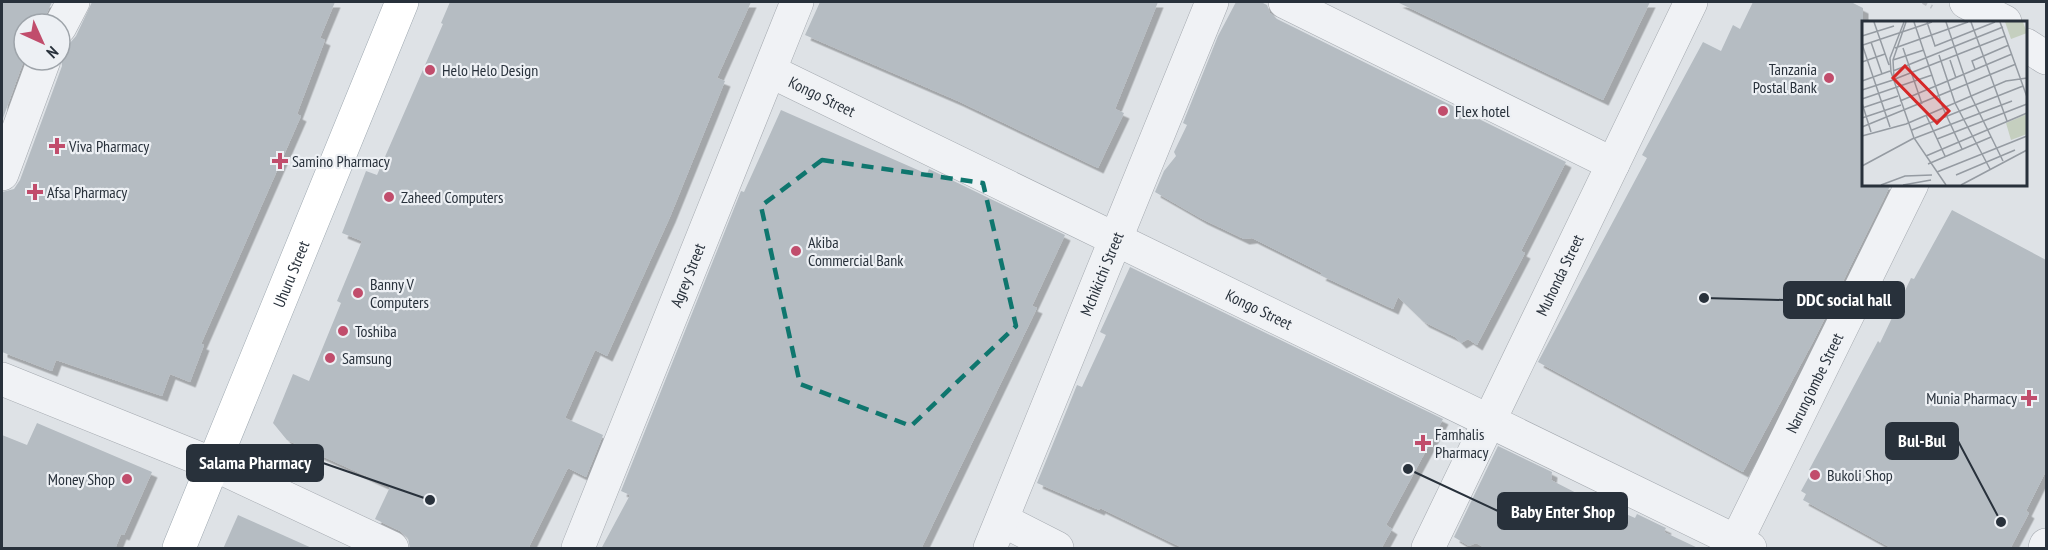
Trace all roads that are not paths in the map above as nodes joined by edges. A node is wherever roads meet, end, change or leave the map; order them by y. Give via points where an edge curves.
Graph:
1 (402, 2) edge
2 (797, 2) edge
3 (1212, 2) edge
4 (1285, 2) edge
5 (1691, 2) edge
6 (1951, 2) edge
7 (1986, 18) edge
8 (2027, 35) edge
9 (2046, 45) edge
10 (2027, 46) edge
11 (2046, 58) edge
12 (770, 70) junction
13 (40, 72) edge
14 (1613, 164) junction
15 (2, 174) edge
16 (1911, 186) edge
17 (1116, 239) junction
18 (2, 379) edge
19 (1489, 421) junction
20 (213, 464) junction
21 (996, 534) edge
22 (1740, 546) edge
23 (179, 549) edge
24 (392, 549) edge
25 (578, 549) edge
26 (1057, 549) edge
27 (1428, 549) edge

1 - 20 main road, Uhuru Street
2 - 12 street, Agrey Street
3 - 17 street, Mchikichi Street
4 - 14 street
5 - 14 street, Muhonda Street
6 - 7 street
8 - 9 street
10 - 11 street
12 - 17 street, Kongo Street
12 - 25 street, Agrey Street
13 - 15 street
14 - 19 street, Muhonda Street
16 - 22 street, Narung'ombe Street
17 - 19 street, Kongo Street
17 - 21 street, Mchikichi Street
18 - 20 street
19 - 22 street, Kongo Street
19 - 27 street, Muhonda Street
20 - 23 main road, Uhuru Street
20 - 24 street
21 - 26 street

